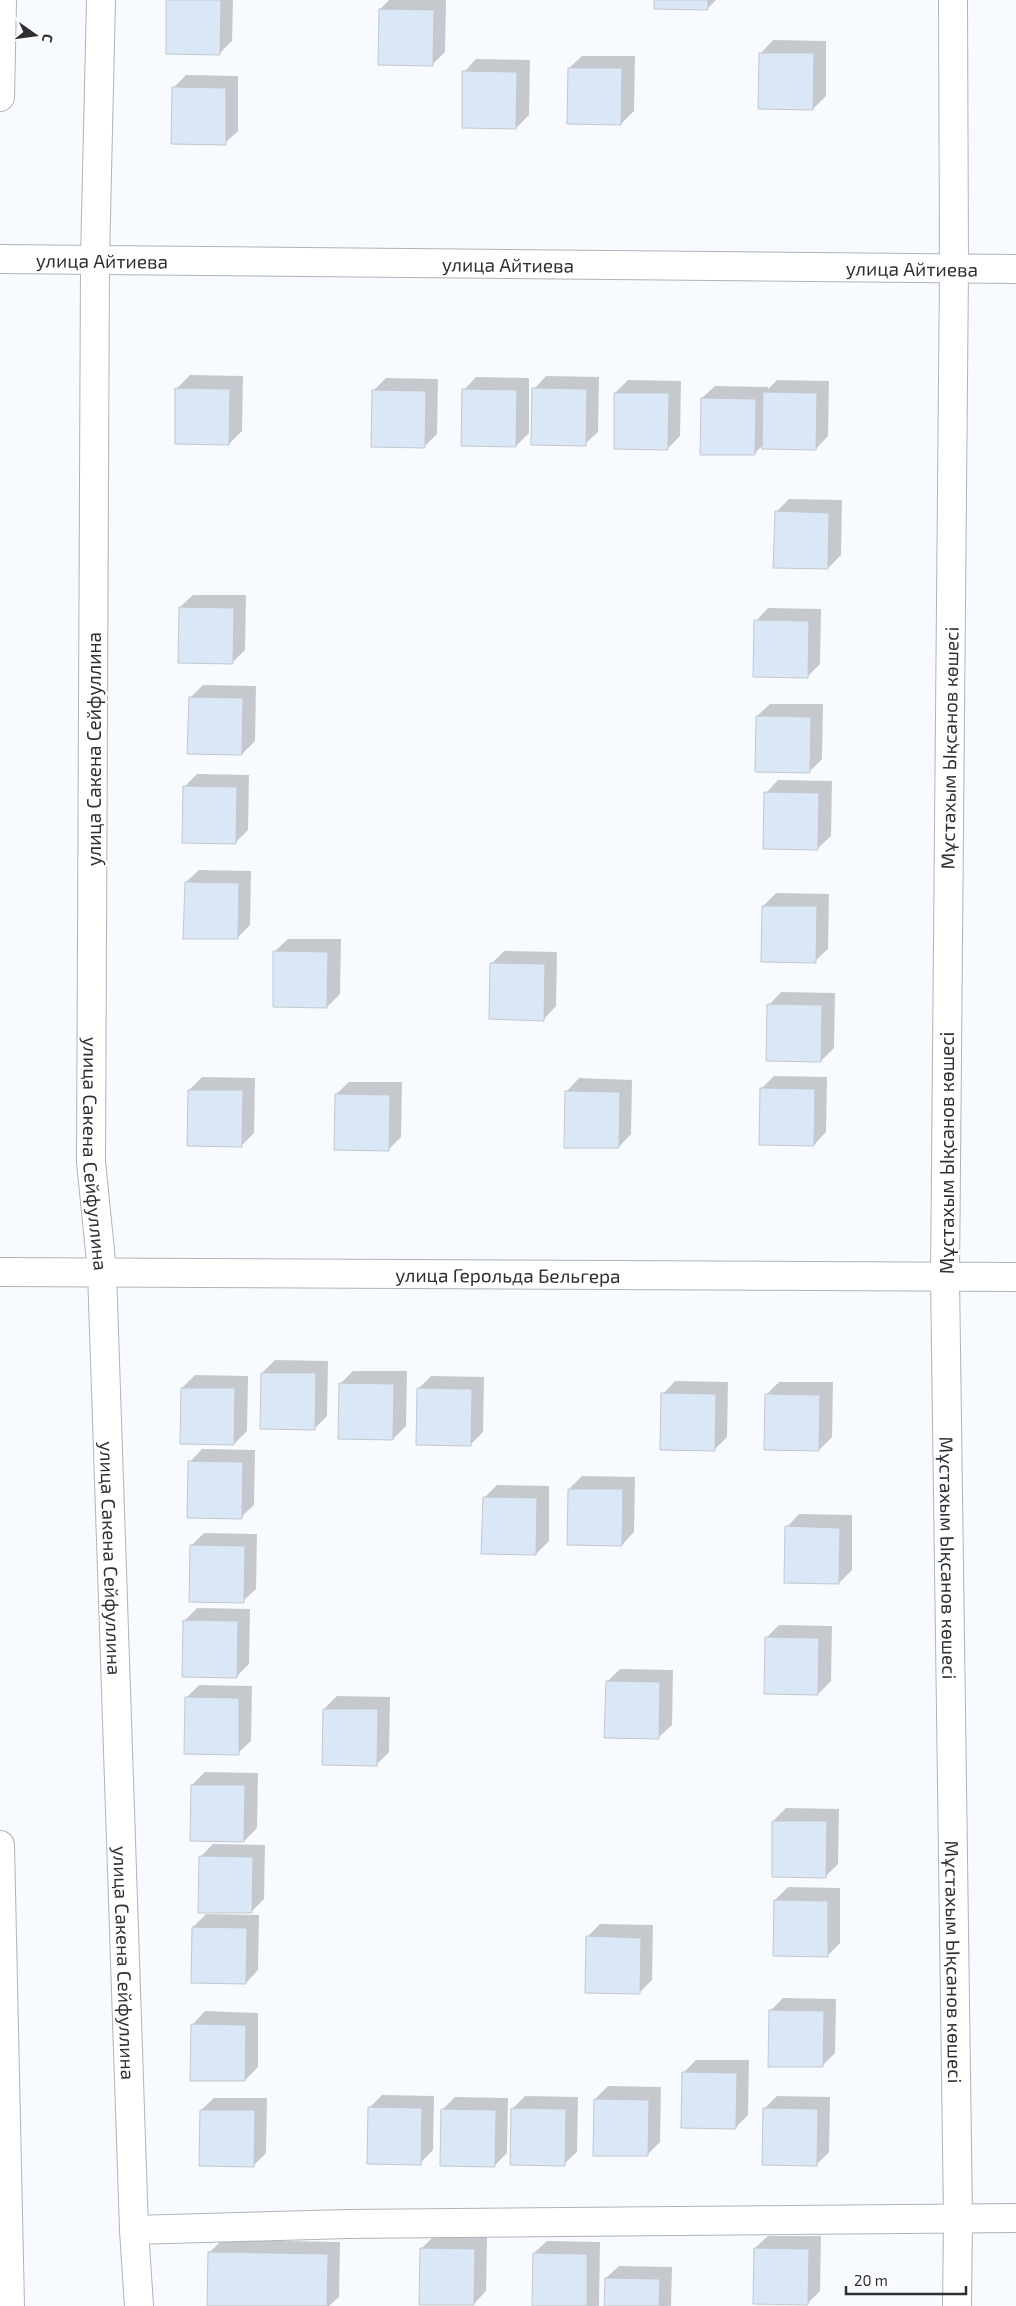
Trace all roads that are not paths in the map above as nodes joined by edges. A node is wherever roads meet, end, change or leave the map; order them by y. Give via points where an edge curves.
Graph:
1 (2, 0) edge
2 (101, 0) edge
3 (953, 0) edge
4 (0, 97) edge
5 (0, 259) edge
6 (95, 260) junction
7 (954, 268) junction
8 (1016, 269) edge
9 (102, 1271) junction
10 (0, 1272) edge
11 (945, 1277) junction
12 (1016, 1277) edge
13 (0, 1845) edge
14 (1016, 2218) edge
15 (958, 2219) junction
16 (134, 2230) junction
17 (10, 2306) edge
18 (139, 2306) edge
19 (957, 2306) edge

1 - 4 street
2 - 6 street, улица Сакена Сейфуллина
3 - 7 street, Мұстахым Ықсанов көшесі
5 - 6 street, улица Айтиева
6 - 7 street, улица Айтиева
6 - 9 street, улица Сакена Сейфуллина via 91,1162
7 - 8 street, улица Айтиева
7 - 11 street, Мұстахым Ықсанов көшесі
9 - 10 street, улица Герольда Бельгера
9 - 11 street, улица Герольда Бельгера
9 - 16 street, улица Сакена Сейфуллина
11 - 12 street, улица Герольда Бельгера
11 - 15 street, Мұстахым Ықсанов көшесі
13 - 17 street
14 - 15 street
15 - 16 street via 347,2224
15 - 19 street, Мұстахым Ықсанов көшесі
16 - 18 street, улица Сакена Сейфуллина

